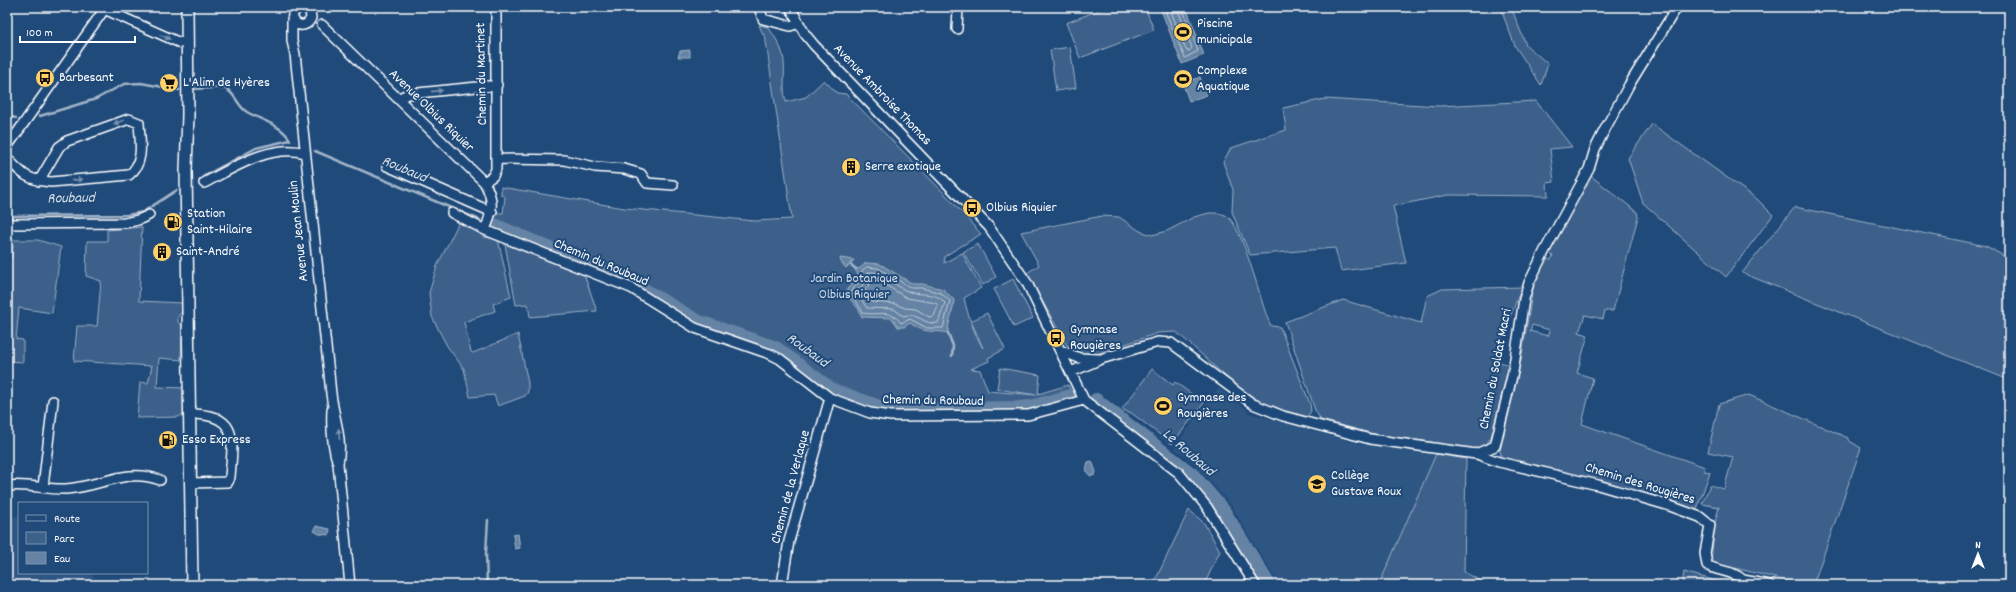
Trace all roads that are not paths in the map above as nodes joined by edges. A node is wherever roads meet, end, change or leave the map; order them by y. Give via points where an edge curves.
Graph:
1 (187, 7) edge
2 (299, 7) edge
3 (305, 7) edge
4 (496, 7) edge
5 (760, 7) edge
6 (790, 7) edge
7 (958, 7) edge
8 (1677, 7) edge
9 (105, 8) edge
10 (291, 14) edge
11 (799, 23) junction
12 (308, 24) junction
13 (322, 25) dead end
14 (957, 29) dead end
15 (187, 44) junction
16 (296, 54) junction
17 (497, 86) junction
18 (399, 98) junction
19 (7, 147) edge
20 (305, 153) junction
21 (7, 158) edge
22 (497, 159) junction
23 (387, 166) dead end
24 (39, 181) junction
25 (484, 182) junction
26 (204, 183) dead end
27 (673, 185) dead end
28 (492, 212) junction
29 (452, 214) dead end
30 (149, 215) dead end
31 (7, 224) edge
32 (485, 230) junction
33 (1062, 351) junction
34 (1079, 358) junction
35 (1101, 359) junction
36 (1070, 369) junction
37 (830, 398) junction
38 (1084, 400) junction
39 (53, 401) dead end
40 (193, 414) junction
41 (1476, 454) junction
42 (160, 480) dead end
43 (194, 483) junction
44 (7, 486) edge
45 (43, 487) junction
46 (1743, 582) edge
47 (192, 585) edge
48 (198, 585) edge
49 (350, 585) edge
50 (782, 585) edge
51 (1255, 585) edge
52 (1770, 585) edge

1 - 15 main road
2 - 10 street
3 - 12 street via 311,15
4 - 17 street, Chemin du Martinet
5 - 11 street via 763,19 790,26
6 - 11 street, Avenue Ambroise Thomas
7 - 14 street
8 - 41 street, Chemin du Soldat Macri via 1604,131 1589,169 1529,283 1524,299 1513,372 1495,446
9 -> 15 street
9 - 19 street
10 - 12 street via 299,25
10 - 16 street, Avenue Jean Moulin via 292,41
11 - 33 street, Avenue Ambroise Thomas via 814,46 950,184 1000,240 1027,283
12 - 16 street, Avenue Jean Moulin via 299,34
13 - 18 street, Avenue Olbius Riquier
15 - 40 main road via 186,170
16 - 20 street, Avenue Jean Moulin
18 -> 17 street via 408,94
17 - 22 street, Chemin du Martinet
18 - 25 street, Avenue Olbius Riquier
20 - 26 street via 287,150 258,158
20 - 49 street, Avenue Jean Moulin via 333,405 332,445 338,464
21 - 24 street via 20,172
22 - 25 street, Chemin du Martinet via 493,176
22 - 27 street via 564,160 595,167 624,169 641,174 647,183
23 - 28 street
24 -> 24 street via 129,175 136,170 140,158 139,123 129,119 67,141 59,147
25 - 28 street, Avenue Olbius Riquier
28 - 32 street
29 - 32 street, Chemin du Roubaud
30 - 31 street via 125,223
32 - 37 street, Chemin du Roubaud via 631,288 695,328 770,354
33 - 34 street
33 - 36 street, Avenue Ambroise Thomas
34 - 35 street
34 - 36 street
35 - 36 street
35 - 41 street via 1158,342 1167,342 1253,404 1268,411 1312,425 1370,438
36 - 38 street, Avenue Ambroise Thomas
37 - 38 street, Chemin du Roubaud via 870,413 891,416 1028,415
37 - 50 street, Chemin de la Verlaque via 789,540
38 - 51 street via 1179,473 1207,507
39 - 45 street
40 - 43 main road
40 - 43 street via 206,414 217,418 230,430 232,437 228,482
41 - 46 street, Chemin des Rougières via 1499,462 1598,485 1700,517 1710,525 1707,565 1738,575
42 - 45 street via 130,474 84,487
43 - 47 main road
43 - 48 main road
44 - 45 street
46 - 52 street

